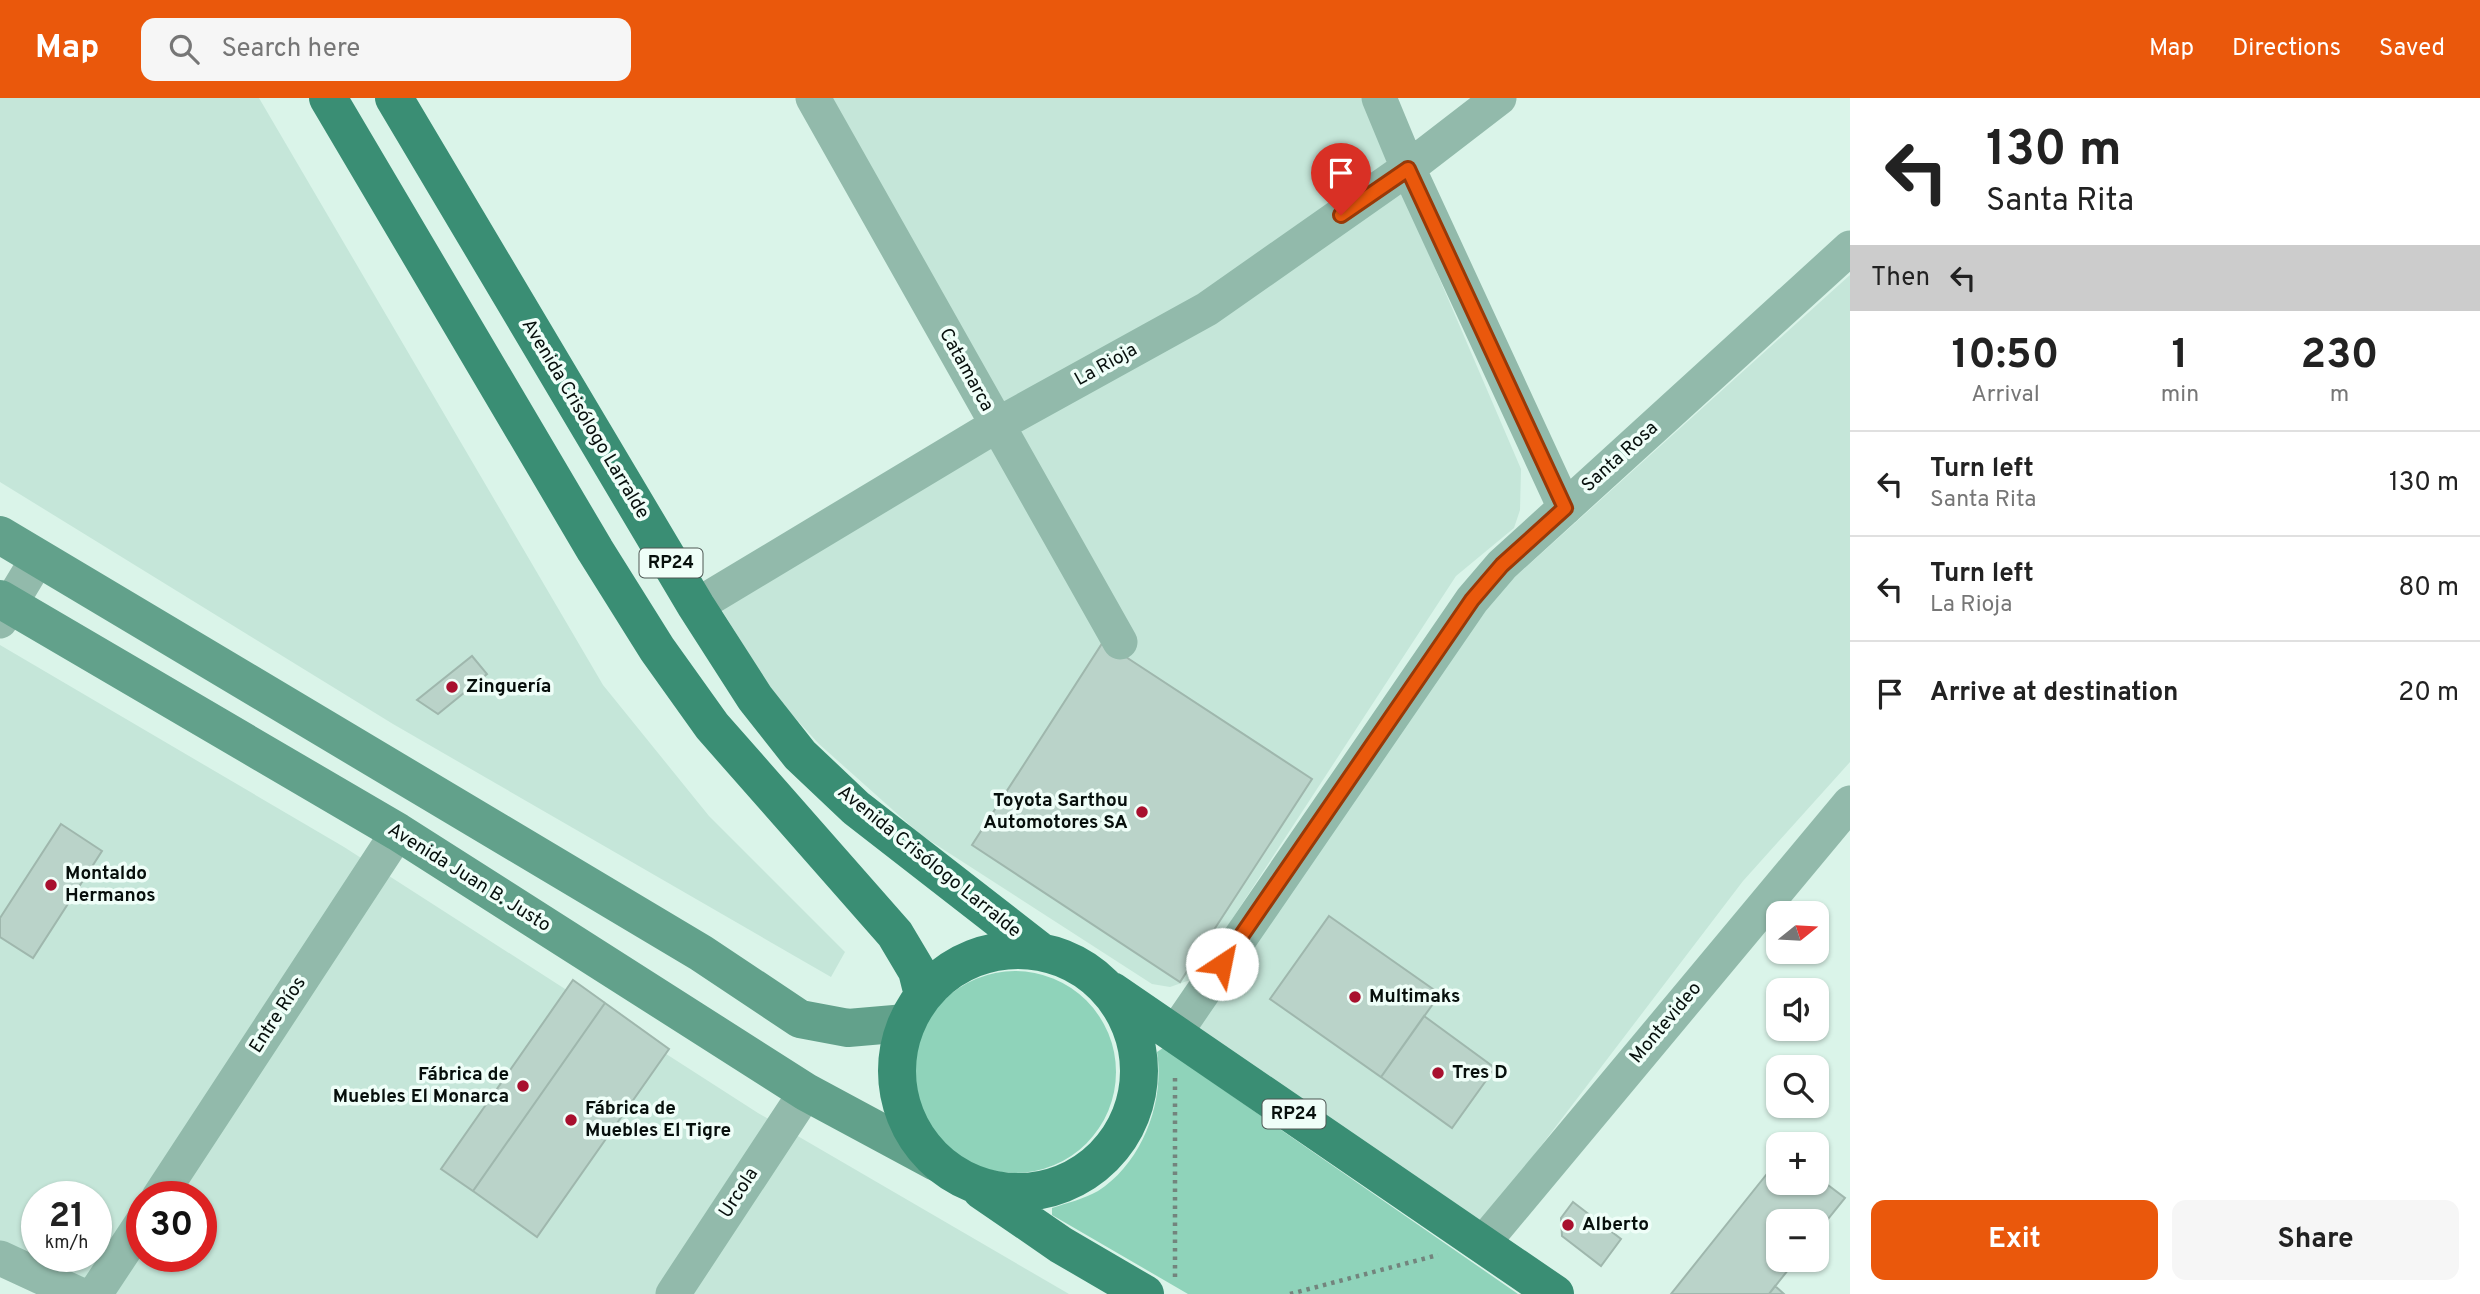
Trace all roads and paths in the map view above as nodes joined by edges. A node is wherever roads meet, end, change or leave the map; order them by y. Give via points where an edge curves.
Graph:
1 (328, 98) edge
2 (394, 98) edge
3 (813, 98) edge
4 (1379, 98) edge
5 (1499, 98) edge
6 (1408, 169) junction
7 (1850, 248) edge
8 (997, 425) junction
9 (1565, 508) junction
10 (0, 534) edge
11 (38, 558) junction
12 (696, 606) junction
13 (4, 608) edge
14 (1120, 642) dead end
15 (1850, 803) edge
16 (398, 832) junction
17 (1040, 951) junction
18 (1104, 985) junction
19 (914, 1009) junction
20 (1175, 1033) junction
21 (806, 1092) junction
22 (936, 1161) junction
23 (169, 1181) edge
24 (977, 1186) junction
25 (1483, 1243) junction
26 (126, 1247) edge
27 (0, 1258) edge
28 (1160, 1287) edge
29 (78, 1294) edge
30 (95, 1294) edge
31 (673, 1294) edge
32 (1290, 1294) edge
33 (1555, 1294) edge

1 - 19 main road, RP24 via 657,649 712,726 895,934 917,971
2 - 12 main road, Avenida Crisólogo Larralde / RP24
3 - 8 street, Catamarca
4 - 6 street
5 - 6 street, La Rioja
6 - 8 street, La Rioja via 1207,309
6 - 9 street
7 - 9 street, Santa Rosa
8 - 12 street, La Rioja
8 - 14 street, Catamarca
9 - 20 street, Santa Rosa via 1502,565 1472,600
10 - 11 main road
11 - 13 street
11 - 19 main road via 701,953 800,1018 848,1028
12 - 17 main road, Avenida Crisólogo Larralde / RP24 via 755,698 800,755 856,808
13 - 16 main road, Avenida Juan B. Justo
15 - 25 street, Montevideo
16 - 21 main road, Avenida Juan B. Justo
16 - 23 street, Entre Ríos
17 - 18 main road, RP24 via 1075,964
17 - 19 main road, RP24 via 1007,950 975,957 946,972
18 - 20 main road, RP24
18 - 24 main road, RP24 via 1125,1015 1138,1050 1139,1086 1129,1121 1110,1152 1082,1175 1048,1189 1013,1193
19 - 22 main road, RP24 via 897,1059 899,1097 912,1132
20 - 25 main road, RP24
20 - 28 path
21 - 22 main road, Avenida Juan B. Justo
21 - 31 street, Urcola
22 - 24 main road, RP24
24 - 28 main road, RP24 via 1061,1245
25 - 32 path
25 - 33 main road, RP24
26 - 30 street
27 - 29 street

